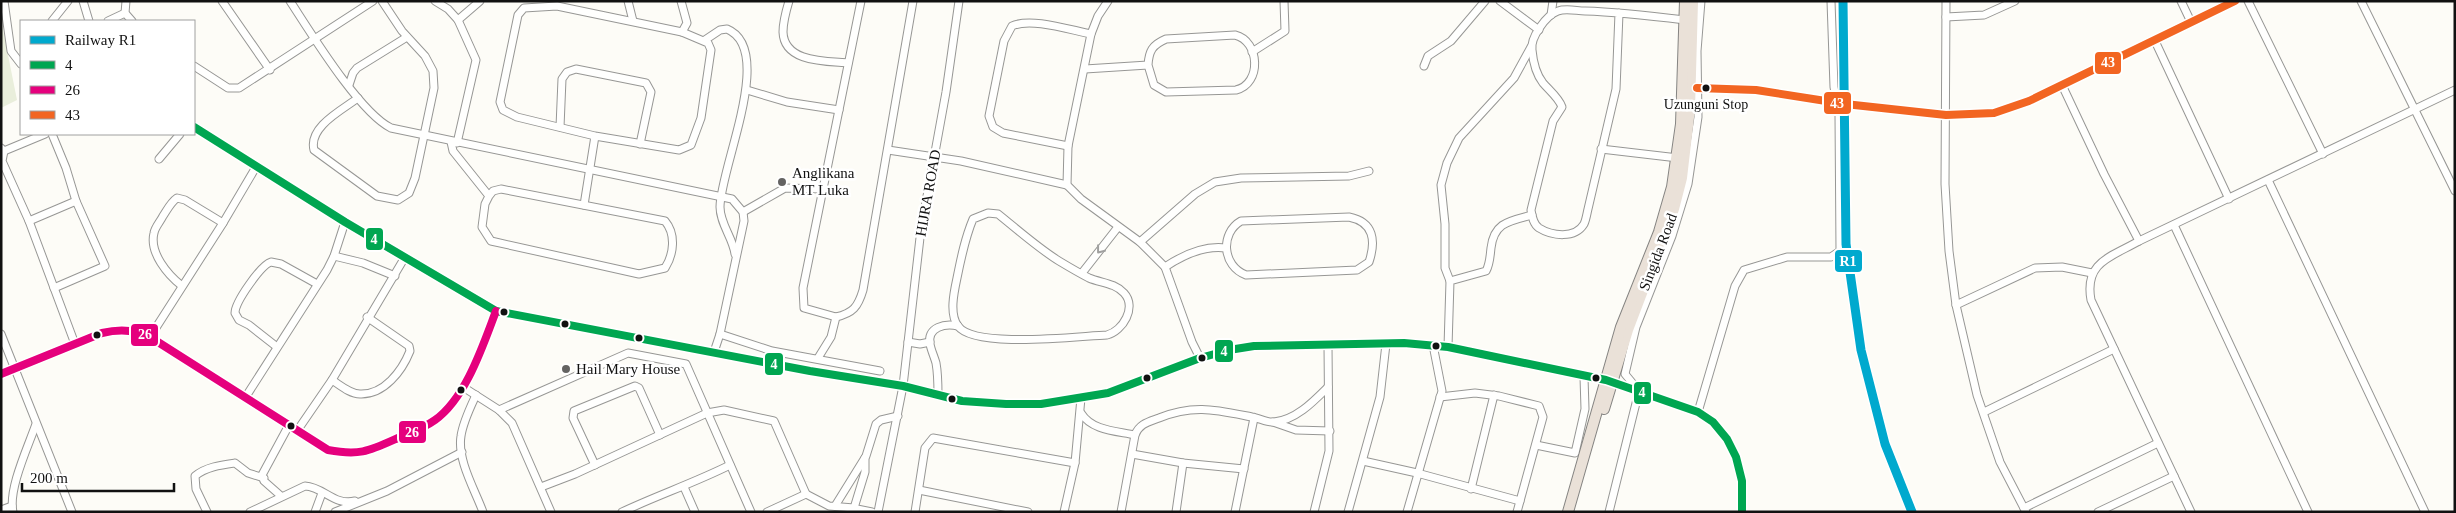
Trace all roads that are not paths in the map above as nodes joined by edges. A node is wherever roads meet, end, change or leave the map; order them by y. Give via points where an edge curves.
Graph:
1 (4, 1) edge
2 (68, 1) edge
3 (83, 1) edge
4 (126, 1) edge
5 (222, 1) edge
6 (290, 1) edge
7 (373, 1) edge
8 (382, 1) edge
9 (435, 1) edge
10 (480, 1) edge
11 (628, 1) edge
12 (680, 1) edge
13 (789, 1) edge
14 (861, 1) edge
15 (913, 1) edge
16 (960, 1) edge
17 (1108, 1) edge
18 (1284, 1) edge
19 (1485, 1) edge
20 (1500, 1) edge
21 (1685, 1) edge
22 (1693, 1) edge
23 (1701, 1) edge
24 (1831, 1) edge
25 (1946, 1) edge
26 (2015, 1) edge
27 (2181, 1) edge
28 (2235, 1) edge
29 (2248, 1) edge
30 (2361, 1) edge
31 (1554, 3) edge
32 (557, 4) edge
33 (126, 13) junction
34 (1619, 13) junction
35 (1551, 15) junction
36 (1946, 17) junction
37 (53, 20) edge
38 (89, 20) edge
39 (110, 20) edge
40 (131, 20) edge
41 (458, 20) junction
42 (1685, 20) junction
43 (634, 22) junction
44 (2191, 22) junction
45 (1539, 30) junction
46 (682, 32) junction
47 (1091, 34) junction
48 (407, 37) junction
49 (316, 40) junction
50 (705, 40) junction
51 (2155, 40) junction
52 (1531, 46) junction
53 (1252, 52) junction
54 (848, 62) junction
55 (20, 63) edge
56 (1148, 65) junction
57 (1424, 66) dead end
58 (195, 67) edge
59 (1085, 69) junction
60 (270, 70) junction
61 (349, 85) junction
62 (2062, 85) junction
63 (1697, 88) junction
64 (747, 90) junction
65 (2455, 90) edge
66 (358, 98) junction
67 (1837, 103) junction
68 (2415, 109) junction
69 (839, 110) junction
70 (1946, 115) junction
71 (560, 127) junction
72 (195, 128) edge
73 (424, 134) junction
74 (42, 135) edge
75 (52, 135) edge
76 (179, 135) edge
77 (595, 136) junction
78 (454, 142) junction
79 (640, 144) junction
80 (1068, 146) junction
81 (2, 149) edge
82 (888, 150) junction
83 (1601, 150) junction
84 (2323, 154) junction
85 (934, 157) junction
86 (1678, 158) junction
87 (159, 159) dead end
88 (2, 161) edge
89 (256, 167) junction
90 (590, 171) junction
91 (1369, 171) dead end
92 (2268, 180) junction
93 (1067, 185) junction
94 (822, 189) junction
95 (2455, 191) edge
96 (489, 196) junction
97 (722, 196) junction
98 (2229, 199) junction
99 (76, 200) junction
100 (584, 205) junction
101 (743, 212) junction
102 (1532, 215) junction
103 (29, 221) junction
104 (345, 222) junction
105 (223, 223) junction
106 (2174, 225) junction
107 (1118, 227) junction
108 (2139, 241) junction
109 (1140, 242) junction
110 (1226, 248) junction
111 (334, 256) junction
112 (736, 256) junction
113 (405, 257) junction
114 (1165, 267) junction
115 (2092, 272) junction
116 (1082, 273) junction
117 (395, 276) junction
118 (1450, 280) junction
119 (317, 284) junction
120 (182, 286) junction
121 (54, 288) junction
122 (1956, 305) junction
123 (496, 311) junction
124 (367, 317) junction
125 (836, 317) junction
126 (958, 326) junction
127 (1, 334) edge
128 (720, 334) junction
129 (150, 338) junction
130 (908, 342) junction
131 (930, 342) junction
132 (75, 344) junction
133 (1386, 344) junction
134 (1433, 345) junction
135 (1328, 346) junction
136 (278, 347) junction
137 (826, 347) junction
138 (1448, 347) junction
139 (2114, 349) junction
140 (714, 352) junction
141 (818, 358) junction
142 (1200, 358) junction
143 (832, 362) junction
144 (13, 368) junction
145 (880, 371) dead end
146 (1, 374) edge
147 (1584, 377) junction
148 (332, 380) junction
149 (1609, 382) junction
150 (903, 386) junction
151 (463, 387) junction
152 (1328, 387) junction
153 (1639, 391) junction
154 (476, 395) junction
155 (938, 395) junction
156 (1494, 395) junction
157 (1440, 397) junction
158 (245, 398) junction
159 (1081, 398) junction
160 (499, 410) junction
161 (1698, 412) junction
162 (1984, 412) junction
163 (707, 413) junction
164 (1081, 413) junction
165 (898, 416) junction
166 (1254, 418) junction
167 (1273, 422) junction
168 (36, 424) junction
169 (289, 425) junction
170 (297, 431) junction
171 (1330, 431) junction
172 (660, 435) junction
173 (1135, 435) junction
174 (2158, 443) junction
175 (1536, 445) junction
176 (462, 452) junction
177 (1132, 454) junction
178 (865, 457) junction
179 (1363, 461) junction
180 (1183, 463) junction
181 (1075, 464) junction
182 (595, 465) junction
183 (730, 465) junction
184 (1244, 469) junction
185 (1417, 473) junction
186 (2174, 476) junction
187 (264, 478) junction
188 (541, 487) junction
189 (684, 487) junction
190 (1471, 489) junction
191 (919, 490) junction
192 (322, 493) junction
193 (806, 494) junction
194 (281, 496) junction
195 (365, 499) junction
196 (1520, 501) junction
197 (835, 506) junction
198 (12, 509) edge
199 (1006, 509) edge
200 (1, 510) edge
201 (857, 510) edge
202 (2025, 510) edge
203 (72, 512) edge
204 (207, 512) edge
205 (250, 512) edge
206 (315, 512) edge
207 (335, 512) edge
208 (483, 512) edge
209 (551, 512) edge
210 (622, 512) edge
211 (695, 512) edge
212 (751, 512) edge
213 (767, 512) edge
214 (872, 512) edge
215 (878, 512) edge
216 (915, 512) edge
217 (1028, 512) edge
218 (1064, 512) edge
219 (1121, 512) edge
220 (1176, 512) edge
221 (1235, 512) edge
222 (1314, 512) edge
223 (1348, 512) edge
224 (1407, 512) edge
225 (1517, 512) edge
226 (1568, 512) edge
227 (1609, 512) edge
228 (1742, 512) edge
229 (2098, 512) edge
230 (2191, 512) edge
231 (2308, 512) edge
232 (2425, 512) edge

1 - 55 street via 11,51
2 - 37 street
3 - 38 street
4 - 33 street
5 - 60 street
6 - 49 street
7 - 49 street
8 - 48 street
9 - 41 street via 448,8
10 - 41 street
11 - 43 street
12 - 46 street via 687,23
13 - 54 street via 783,34 793,51 812,60
14 - 54 street
15 - 82 street
16 - 85 street, HIJRA ROAD
17 - 47 street
18 - 53 street via 1285,31
19 - 57 street via 1451,41 1428,56
20 - 45 street
21 - 42 highway, Singida Road
22 - 149 highway, Singida Road via 1690,109 1682,178 1674,209
23 - 63 street
24 - 67 street
25 - 36 street
26 - 36 street via 1984,15
27 - 44 street
28 - 44 street
29 - 84 street
30 - 68 street
31 - 35 street
32 - 43 street
32 - 71 street via 524,8 518,15 500,102 503,110 517,117
33 - 39 street
33 - 40 street
34 - 35 street via 1563,10
34 - 42 street
34 - 83 street via 1616,90
35 - 45 street
36 - 70 street
41 - 78 street via 476,60
42 - 86 highway, Singida Road
43 - 46 street
44 - 51 street
45 - 52 street
46 - 50 street
47 - 59 street
47 - 80 street via 1022,23 1012,26 1004,41 989,116 993,127 1003,133
48 - 61 street via 357,68
48 - 73 street via 425,56 433,71 434,88
49 - 60 street
49 - 61 street
50 - 64 street via 727,29 741,40 746,56
50 - 79 street via 711,50 701,118 691,145 680,150
51 - 62 street
51 - 98 street
52 - 102 street via 1542,81 1562,107 1553,121
52 - 118 street via 1514,78 1459,138 1447,163 1441,185 1445,268
53 - 56 street via 1247,42 1236,35 1166,39 1150,50
53 - 56 street via 1252,80 1246,87 1236,90 1166,92 1154,85
54 - 69 street
56 - 59 street
58 - 60 street via 228,88 235,89
59 - 80 street
61 - 66 street
62 - 70 street via 2005,111
62 - 108 street
63 - 67 street via 1756,90
63 - 153 street via 1698,117 1688,184 1627,359 1626,374
64 - 69 street via 787,102
64 - 97 street via 723,179
65 - 68 street
66 - 73 street via 383,124
66 - 73 street via 317,131 313,146 327,161 377,196 398,200 409,193
67 - 70 street
67 - 161 street via 1840,251 1831,257 1787,258 1744,270 1735,286
68 - 84 street
68 - 95 street
69 - 94 street
70 - 122 street via 1946,218
71 - 77 street
71 - 79 street via 562,79 576,69 646,84 651,88
72 - 89 street
73 - 78 street
74 - 81 street
75 - 99 street
76 - 87 street
77 - 79 street
77 - 90 street
78 - 90 street
78 - 96 street via 453,151
80 - 93 street
81 - 88 street
82 - 85 street
82 - 125 street via 860,301 852,312
83 - 86 street
83 - 102 street via 1584,224 1576,232 1564,236 1539,228
84 - 92 street
85 - 93 street
85 - 130 street, HIJRA ROAD via 921,229
86 - 149 highway, Singida Road via 1659,232 1627,307
88 - 103 street
89 - 104 street
89 - 105 street
90 - 97 street
90 - 100 street
91 - 109 street via 1349,176 1241,178 1215,182 1195,194
92 - 98 street
92 - 232 street
93 - 107 street
94 - 101 street via 785,188
94 - 125 street via 803,284 804,308
96 - 100 street via 501,189
96 - 100 street via 482,227 491,241 498,245 639,274 665,268 673,240 666,221
97 - 101 street via 732,199
97 - 112 street via 720,212
98 - 106 street
99 - 103 street
99 - 121 street via 106,266
101 - 112 street via 741,241
102 - 118 street via 1498,228 1486,271
103 - 121 street
104 - 111 street
104 - 113 street
105 - 120 street
105 - 120 street via 185,200 177,198 172,203 154,231 153,242 163,266
106 - 108 street
106 - 231 street
107 - 109 street
107 -> 116 street
108 - 115 street
109 - 114 street
110 - 110 street via 1233,267 1246,275 1351,271 1369,262 1373,241 1365,224 1349,217 1247,219 1229,230
110 - 114 street via 1192,252
111 - 117 street
111 - 119 street
112 - 128 street
113 - 117 street
113 - 123 street
114 - 142 street
115 - 122 street via 2062,267 2035,268
115 - 139 street via 2091,300
116 - 126 street via 1058,260 998,214 980,215 969,229 956,286 953,309
116 - 126 street via 1114,286 1126,295 1127,316 1114,333 995,340 970,335
117 - 124 street
118 - 138 street
119 - 136 street
119 - 136 street via 281,264 271,262 262,268 238,303 235,313 238,320
120 - 129 street
121 - 132 street
122 - 162 street
123 - 140 street
123 - 151 street
124 - 148 street
124 - 148 street via 408,346 410,351 398,373 369,393 347,390
125 - 137 street
126 - 131 street via 940,326 934,330
127 - 144 street
128 - 140 street
128 - 141 street via 772,351
129 - 132 street via 116,330
129 - 158 street
130 - 131 street
130 - 150 street, HIJRA ROAD
131 - 155 street via 936,364
132 - 144 street
133 - 134 street
133 - 135 street
133 - 179 street via 1380,397
134 - 138 street
134 - 157 street via 1442,385
135 - 142 street via 1254,346
135 - 152 street
136 - 158 street
137 - 141 street
137 - 143 street
138 - 147 street
139 - 162 street
139 - 174 street
140 - 150 street
141 - 143 street
142 - 159 street via 1108,393
143 - 145 street
144 - 146 street
144 - 168 street
147 - 149 street
147 - 175 street via 1585,409 1575,453
148 - 170 street
149 - 153 street
149 - 226 highway, Singida Road
150 - 155 street
150 - 165 street, HIJRA ROAD
151 - 154 street
151 - 170 street via 437,419 358,453 328,450
152 - 167 street via 1299,412
152 - 171 street
153 - 161 street
153 - 227 street
154 - 160 street
154 - 176 street via 463,427
155 - 159 street via 962,401 1006,404 1040,404
156 - 157 street via 1475,393
156 - 175 street via 1539,406 1543,417
156 - 190 street
157 - 185 street
158 - 169 street
159 - 164 street
160 - 163 street via 628,353 686,364
160 - 188 street via 512,423
161 - 228 street via 1727,439 1736,457 1742,481
162 - 202 street via 2000,462
163 - 172 street
163 - 183 street
163 - 193 street via 724,410 774,421
164 - 173 street via 1085,420 1098,427
164 - 181 street
165 - 178 street via 876,424
165 - 215 street, HIJRA ROAD
166 - 167 street
166 - 173 street via 1189,408 1144,424
166 - 184 street
167 - 171 street via 1296,430
168 - 198 street via 18,475
168 - 203 street
169 - 170 street
169 - 187 street via 262,475
171 - 222 street via 1327,466
172 - 182 street
172 - 182 street via 639,388 635,386 574,412 573,418
173 - 177 street
174 - 186 street
174 - 202 street
175 - 196 street
176 - 195 street
176 - 208 street
177 - 180 street
177 - 219 street
178 - 197 street
178 - 201 street
179 - 185 street
179 - 223 street
180 - 184 street
180 - 220 street
181 - 191 street via 933,438 925,448
181 - 218 street
182 - 188 street
183 - 189 street
183 - 212 street
184 - 221 street
185 - 190 street
185 - 224 street
186 - 229 street
186 - 230 street
187 - 194 street
187 - 204 street via 248,473 235,463 199,473 194,482
188 - 209 street
189 - 210 street via 650,498
189 - 211 street
190 - 196 street
191 - 199 street
191 - 216 street
192 - 194 street via 313,486 305,486
192 - 195 street via 338,502
192 - 206 street
193 - 197 street
193 - 213 street
194 - 205 street
195 - 207 street
196 - 225 street
197 - 201 street
198 - 200 street
199 - 217 street
201 - 214 street

